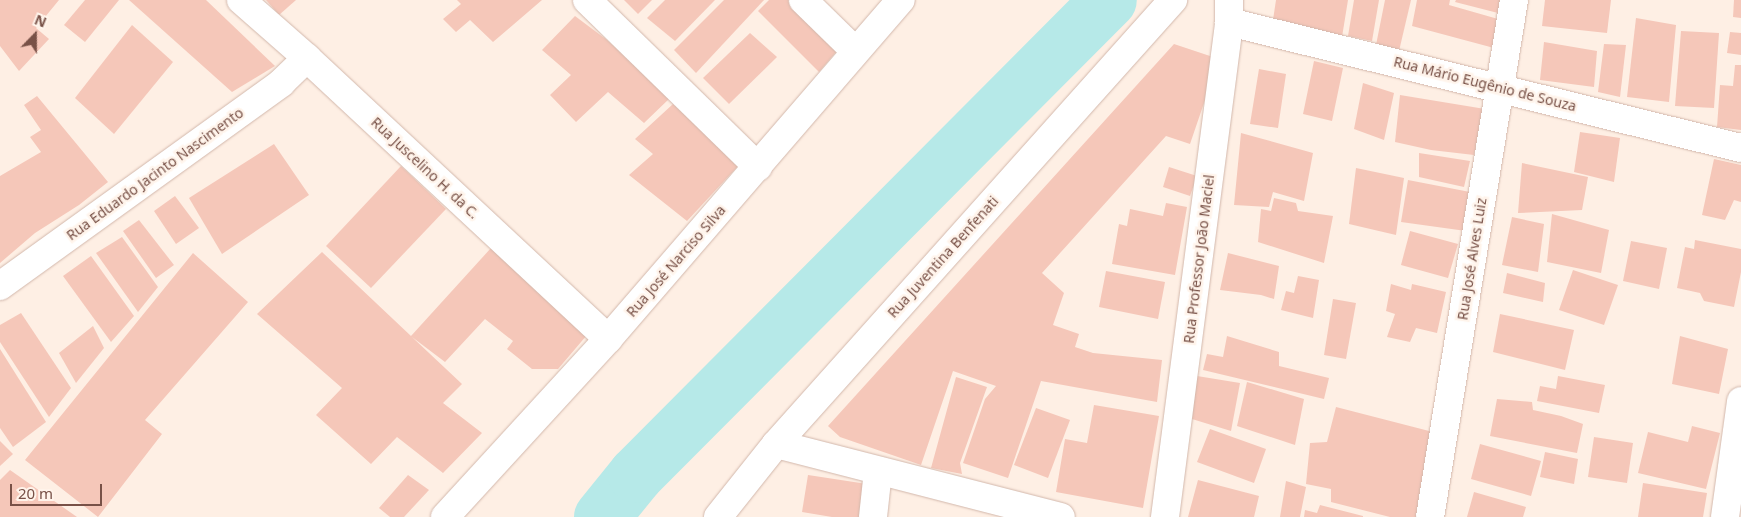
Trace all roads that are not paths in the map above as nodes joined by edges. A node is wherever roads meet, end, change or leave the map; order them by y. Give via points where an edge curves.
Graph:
1 (241, 0) edge
2 (587, 0) edge
3 (803, 0) edge
4 (901, 0) edge
5 (1173, 0) edge
6 (1514, 0) edge
7 (1229, 11) edge
8 (855, 51) junction
9 (307, 58) junction
10 (1500, 87) junction
11 (1741, 148) edge
12 (758, 167) junction
13 (0, 286) edge
14 (608, 339) junction
15 (1741, 401) edge
16 (776, 444) junction
17 (878, 471) junction
18 (444, 517) edge
19 (718, 517) edge
20 (873, 517) edge
21 (1061, 517) edge
22 (1165, 517) edge
23 (1430, 517) edge
24 (1725, 517) edge

1 - 9 street, Rua Juscelino H. da C.
2 - 12 street
3 - 8 street
4 - 8 street, Rua José Narciso Silva
5 - 16 street, Rua Juventina Benfenati
6 - 10 street, Rua José Alves Luiz
7 - 10 street, Rua Mário Eugênio de Souza
7 - 22 street, Rua Professor João Maciel
8 - 12 street, Rua José Narciso Silva
9 - 13 street, Rua Eduardo Jacinto Nascimento via 281,83
9 - 14 street, Rua Juscelino H. da C.
10 - 11 street, Rua Mário Eugênio de Souza
10 - 23 street, Rua José Alves Luiz
12 - 14 street, Rua José Narciso Silva
14 - 18 street, Rua José Narciso Silva
15 - 24 street
16 - 17 street
16 - 19 street, Rua Juventina Benfenati
17 - 20 street
17 - 21 street

